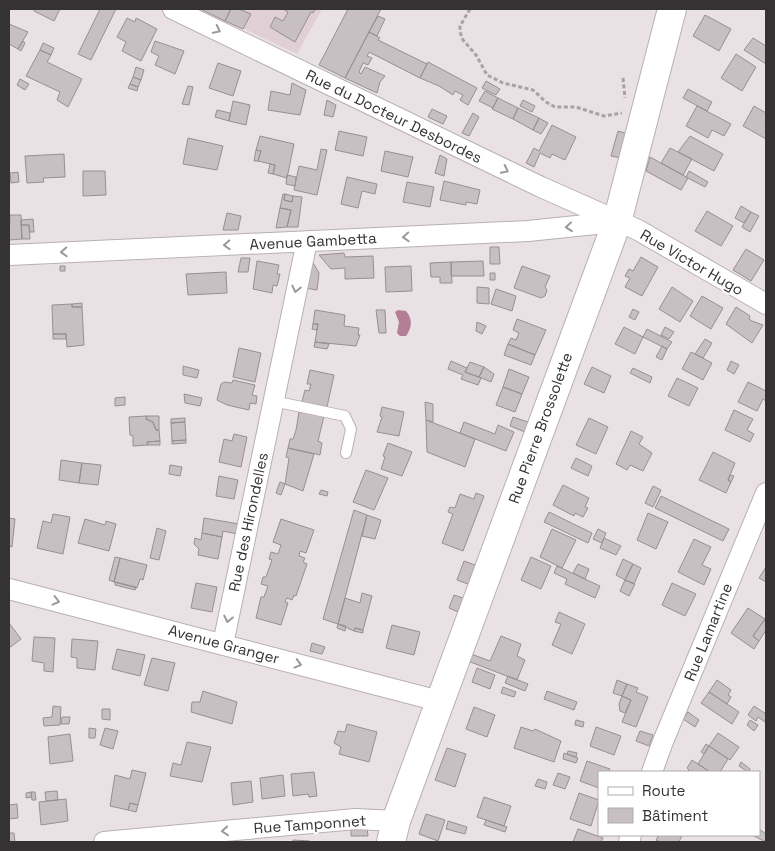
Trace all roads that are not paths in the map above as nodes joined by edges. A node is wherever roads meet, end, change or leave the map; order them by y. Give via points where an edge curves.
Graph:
1 (173, 9) edge
2 (672, 9) edge
3 (617, 222) junction
4 (306, 241) junction
5 (9, 255) edge
6 (766, 304) edge
7 (273, 401) junction
8 (346, 453) dead end
9 (766, 493) edge
10 (9, 589) edge
11 (223, 644) junction
12 (439, 701) junction
13 (652, 771) edge
14 (393, 831) edge
15 (104, 842) edge

1 -> 3 street, Rue du Docteur Desbordes
2 - 3 street, Rue Pierre Brossolette
3 -> 4 street, Avenue Gambetta via 528,231
3 - 6 street, Rue Victor Hugo via 689,258
3 - 12 street, Rue Pierre Brossolette
4 -> 5 street, Avenue Gambetta
4 -> 7 street, Rue des Hirondelles
7 - 8 lane via 345,416 351,429
7 -> 11 street, Rue des Hirondelles
9 - 13 street, Rue Lamartine
10 -> 11 street, Avenue Granger
11 -> 12 street, Avenue Granger
12 - 14 street, Rue Pierre Brossolette
14 -> 15 street, Rue Tamponnet via 356,819

